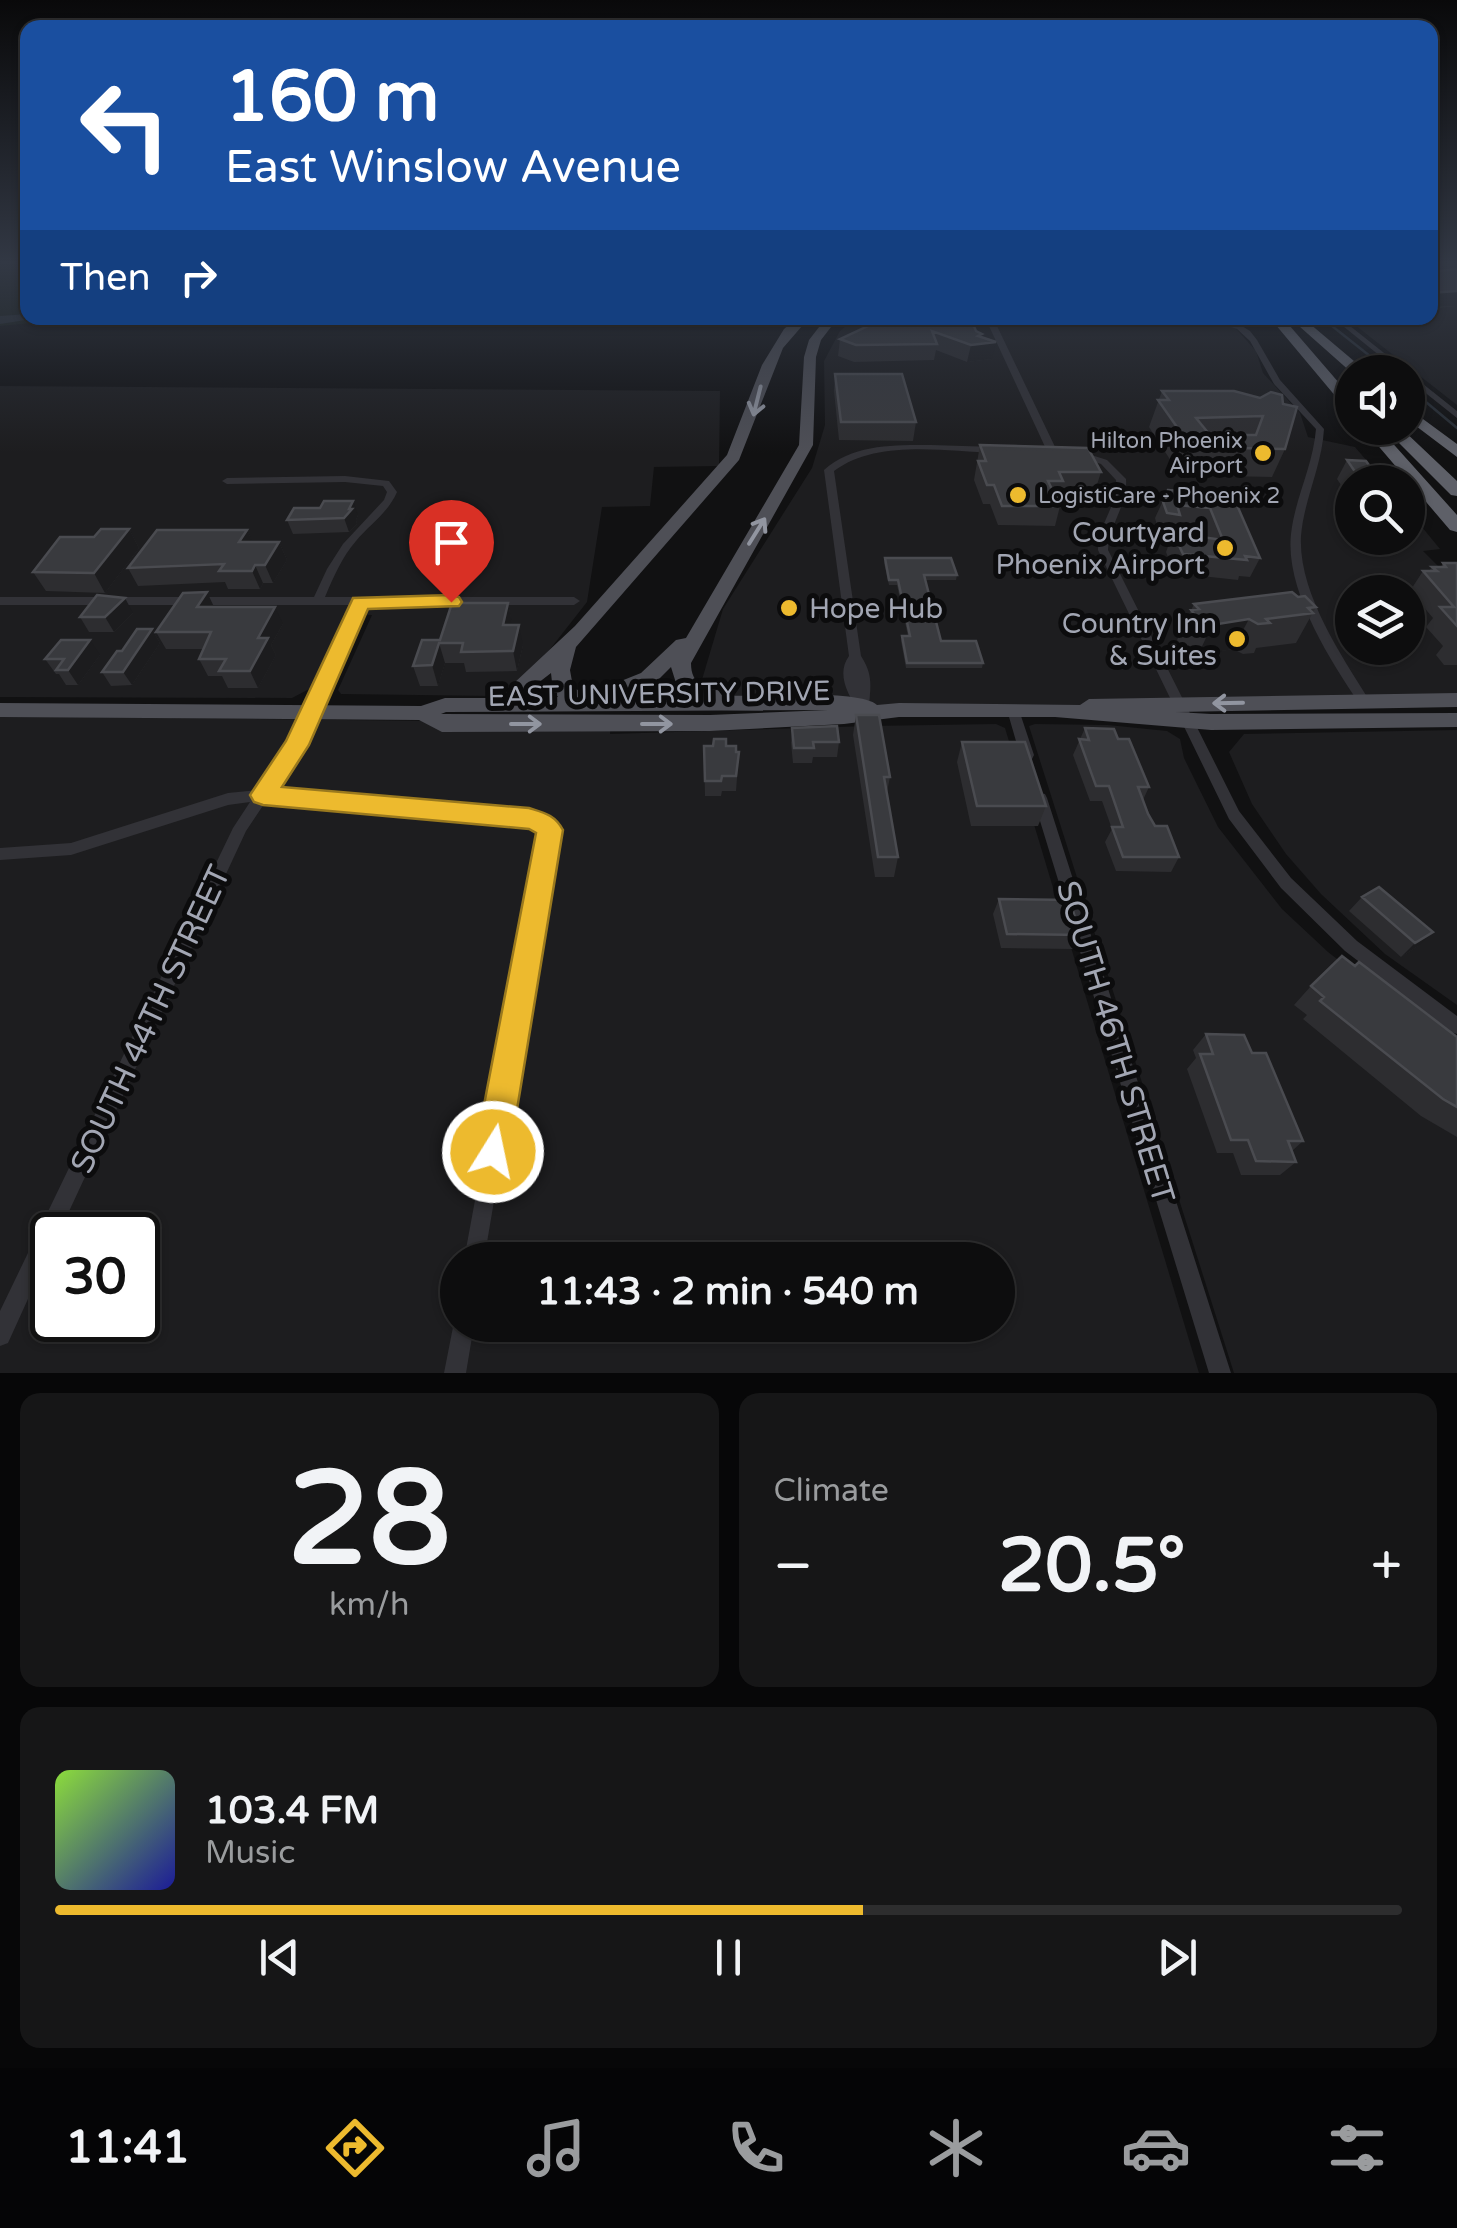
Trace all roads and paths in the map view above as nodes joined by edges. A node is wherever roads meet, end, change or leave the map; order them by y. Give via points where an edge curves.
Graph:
1 (795, 325) edge
2 (826, 325) edge
3 (992, 325) edge
4 (1236, 325) edge
5 (1282, 325) edge
6 (1284, 325) edge
7 (1302, 325) edge
8 (1304, 325) edge
9 (1345, 325) edge
10 (1340, 355) edge
11 (1382, 355) edge
12 (1335, 358) edge
13 (1335, 373) edge
14 (1335, 387) edge
15 (1425, 389) edge
16 (1457, 415) edge
17 (1425, 427) edge
18 (1386, 445) edge
19 (1410, 445) edge
20 (1424, 445) edge
21 (1002, 450) edge
22 (1457, 452) edge
23 (1457, 476) edge
24 (227, 481) dead end
25 (1457, 491) edge
26 (1457, 526) edge
27 (574, 601) dead end
28 (0, 602) edge
29 (318, 602) junction
30 (360, 602) junction
31 (706, 614) junction
32 (567, 648) junction
33 (1363, 700) junction
34 (1457, 700) edge
35 (473, 705) junction
36 (857, 708) junction
37 (0, 710) edge
38 (312, 710) junction
39 (1013, 710) junction
40 (422, 713) junction
41 (1185, 713) junction
42 (584, 714) junction
43 (1457, 720) edge
44 (1272, 722) junction
45 (263, 795) junction
46 (0, 854) edge
47 (1457, 1026) edge
48 (477, 1242) edge
49 (0, 1336) edge
50 (460, 1342) edge
51 (454, 1373) edge
52 (1220, 1373) edge

1 -> 32 main road via 773,352 734,457
31 -> 2 main road via 806,445 810,357
3 - 41 street via 1047,450 1090,456 1121,479 1103,550
4 - 33 street via 1264,351 1274,380 1320,428 1296,557 1336,657
5 - 14 highway
6 - 13 highway
7 - 12 highway
8 - 10 highway
9 - 11 street
15 - 16 street
17 - 22 highway
18 - 26 highway
19 - 25 highway
20 - 23 highway
21 - 36 street via 870,450 829,470
24 - 29 street via 386,483 392,492 386,510 354,537
27 - 30 street
28 - 29 street
29 - 30 street
30 - 38 street, SOUTH 44TH STREET
31 - 36 main road via 680,670 696,692
31 - 42 main road via 648,678
32 - 35 main road via 516,694
32 - 42 main road via 563,691
33 - 34 main road, EAST UNIVERSITY DRIVE
33 -> 41 main road, EAST UNIVERSITY DRIVE
33 - 44 main road via 1360,708
35 - 40 main road, EAST UNIVERSITY DRIVE
35 - 42 main road, EAST UNIVERSITY DRIVE
36 - 39 main road, EAST UNIVERSITY DRIVE
36 - 42 main road, EAST UNIVERSITY DRIVE via 710,723
37 - 38 main road, EAST UNIVERSITY DRIVE
38 - 40 main road, EAST UNIVERSITY DRIVE
38 - 45 street, SOUTH 44TH STREET
39 - 41 main road, EAST UNIVERSITY DRIVE
39 - 52 street, SOUTH 46TH STREET
40 -> 42 main road, EAST UNIVERSITY DRIVE via 442,724
41 - 44 main road, EAST UNIVERSITY DRIVE
41 - 47 street via 1234,815 1286,883 1352,946
43 - 44 main road, EAST UNIVERSITY DRIVE
45 - 46 street via 228,799 71,849
45 - 48 street via 529,818 550,830
45 - 49 street, SOUTH 44TH STREET via 240,828
50 - 51 street

